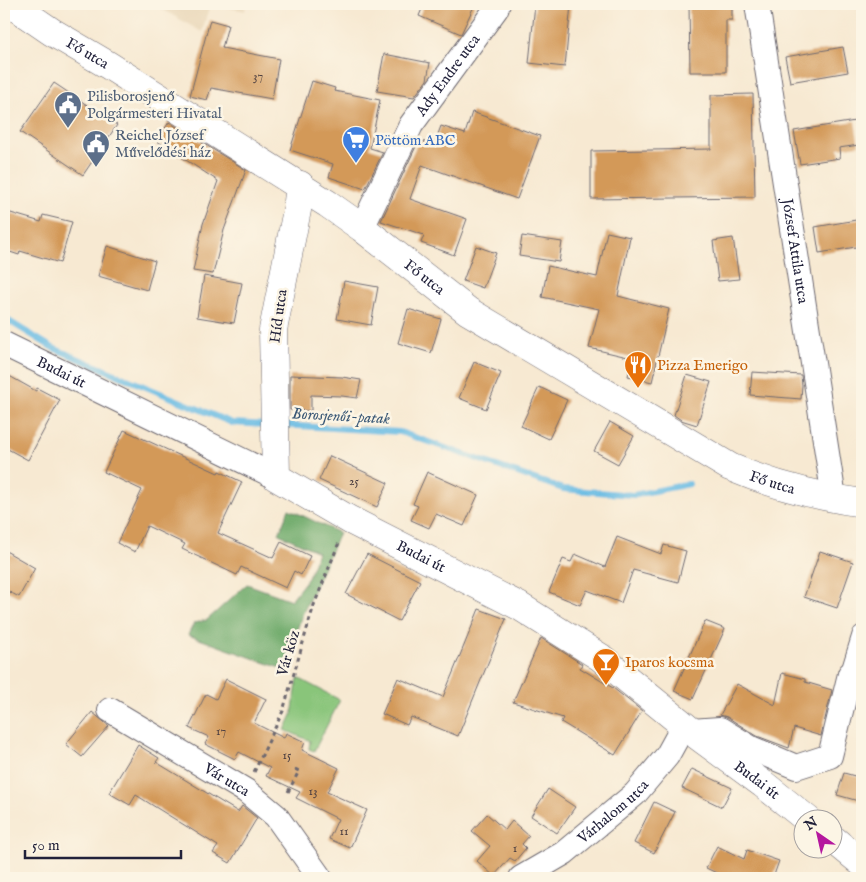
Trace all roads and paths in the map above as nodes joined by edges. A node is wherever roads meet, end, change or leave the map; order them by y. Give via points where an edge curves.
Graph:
1 (11, 4) edge
2 (498, 4) edge
3 (757, 4) edge
4 (300, 185) junction
5 (362, 228) junction
6 (4, 344) edge
7 (276, 477) junction
8 (834, 498) junction
9 (862, 503) edge
10 (350, 520) junction
11 (862, 635) edge
12 (850, 674) joint
13 (110, 710) dead end
14 (688, 728) junction
15 (293, 768) dead end
16 (246, 791) junction
17 (288, 792) dead end
18 (796, 810) edge
19 (844, 848) edge
20 (862, 863) edge
21 (320, 878) edge
22 (521, 878) edge

1 - 4 street, Fő utca
2 - 5 street, Ady Endre utca via 411,125
3 - 8 street, József Attila utca
4 - 5 street, Fő utca
4 - 7 street, Híd utca via 273,330
5 - 8 street, Fő utca via 468,311 730,467 759,480
6 - 7 street, Budai út
7 - 10 street, Budai út
8 - 9 street, Fő utca
10 - 14 street, Budai út via 519,606 600,657
10 - 16 path, Vár köz via 314,605 283,712
11 - 12 street
12 - 14 street via 830,756 796,767 751,748 720,729
13 - 16 street, Vár utca
14 - 18 street, Budai út
14 - 22 street, Várhalom utca via 635,794 564,853
15 - 17 path via 299,771
16 - 21 street, Vár utca via 276,816
19 - 20 street

